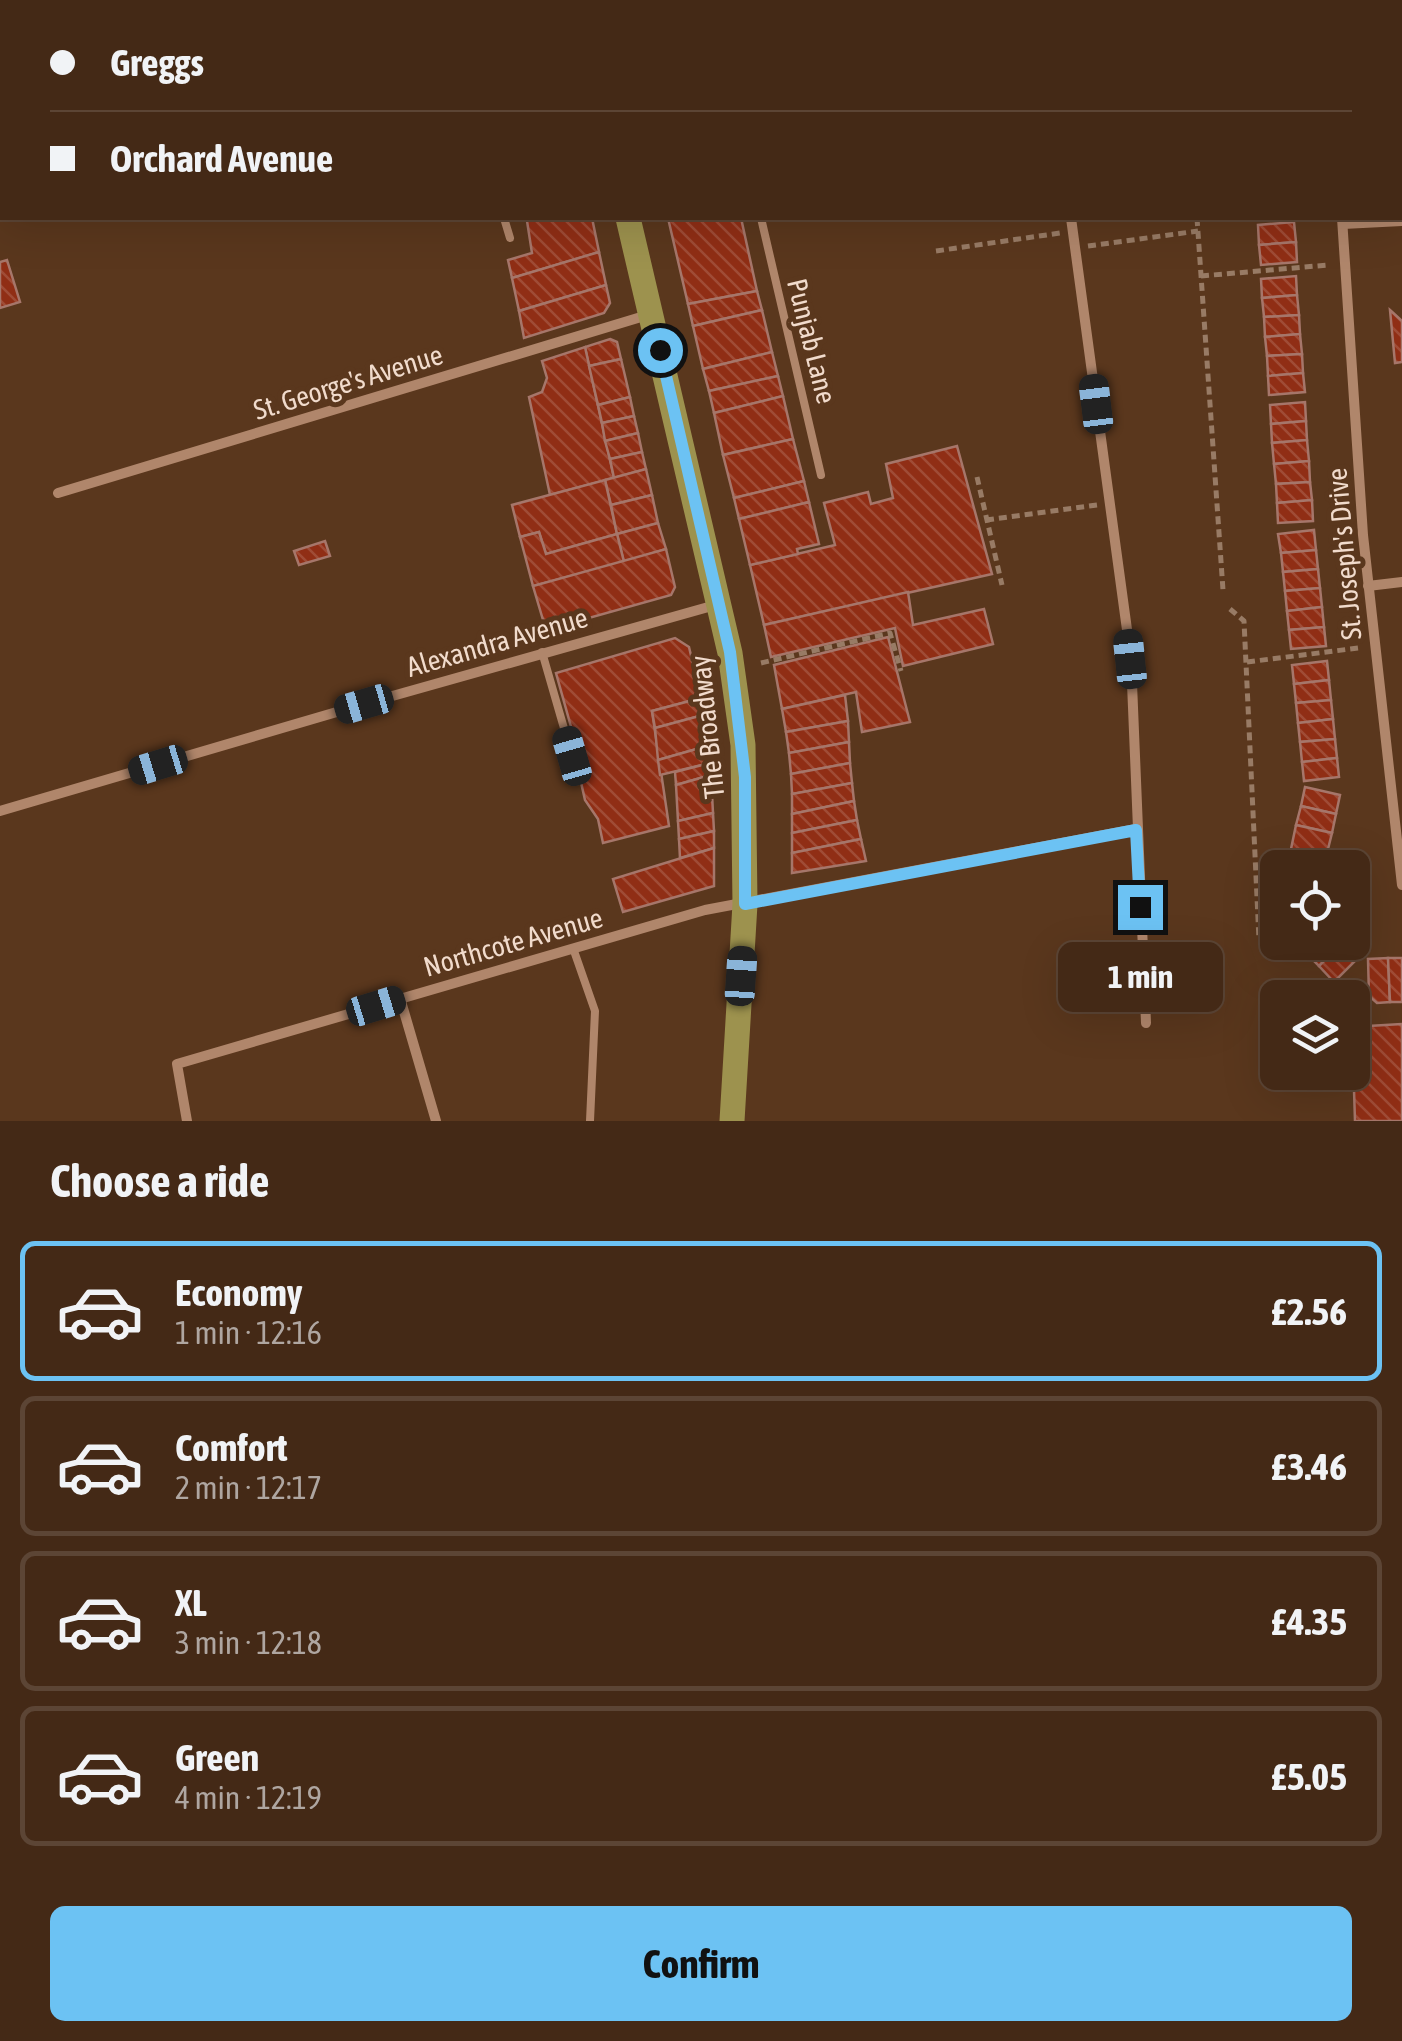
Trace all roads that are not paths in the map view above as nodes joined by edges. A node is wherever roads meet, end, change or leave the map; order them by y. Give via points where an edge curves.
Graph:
1 (505, 220) edge
2 (628, 220) edge
3 (761, 220) edge
4 (1071, 220) edge
5 (1342, 221) edge
6 (1402, 221) edge
7 (510, 238) dead end
8 (651, 314) junction
9 (821, 475) dead end
10 (58, 493) dead end
11 (1402, 582) edge
12 (1368, 586) junction
13 (720, 604) junction
14 (542, 652) junction
15 (572, 779) dead end
16 (0, 811) edge
17 (1136, 830) junction
18 (1402, 886) edge
19 (745, 904) junction
20 (573, 948) junction
21 (400, 998) junction
22 (1146, 1023) dead end
23 (187, 1121) edge
24 (436, 1121) edge
25 (590, 1121) edge
26 (732, 1121) edge

1 - 7 lane
2 - 8 main road, The Broadway
3 - 9 lane, Punjab Lane
4 - 17 street via 1130,659
5 - 6 street
5 - 12 street, St. Joseph's Drive
8 - 10 street, St. George's Avenue
8 - 13 main road, The Broadway
11 - 12 street
12 - 18 street, St. Joseph's Drive
13 - 14 street, Alexandra Avenue
13 - 19 main road, The Broadway via 743,745
14 - 15 lane via 572,756
14 - 16 street, Alexandra Avenue
17 - 19 street, Northcote Avenue
17 - 22 street
19 - 20 street, Northcote Avenue
19 - 26 main road, The Broadway
20 - 21 street, Northcote Avenue
20 - 25 lane via 595,1011
21 - 23 street, Northcote Avenue via 177,1064
21 - 24 street

